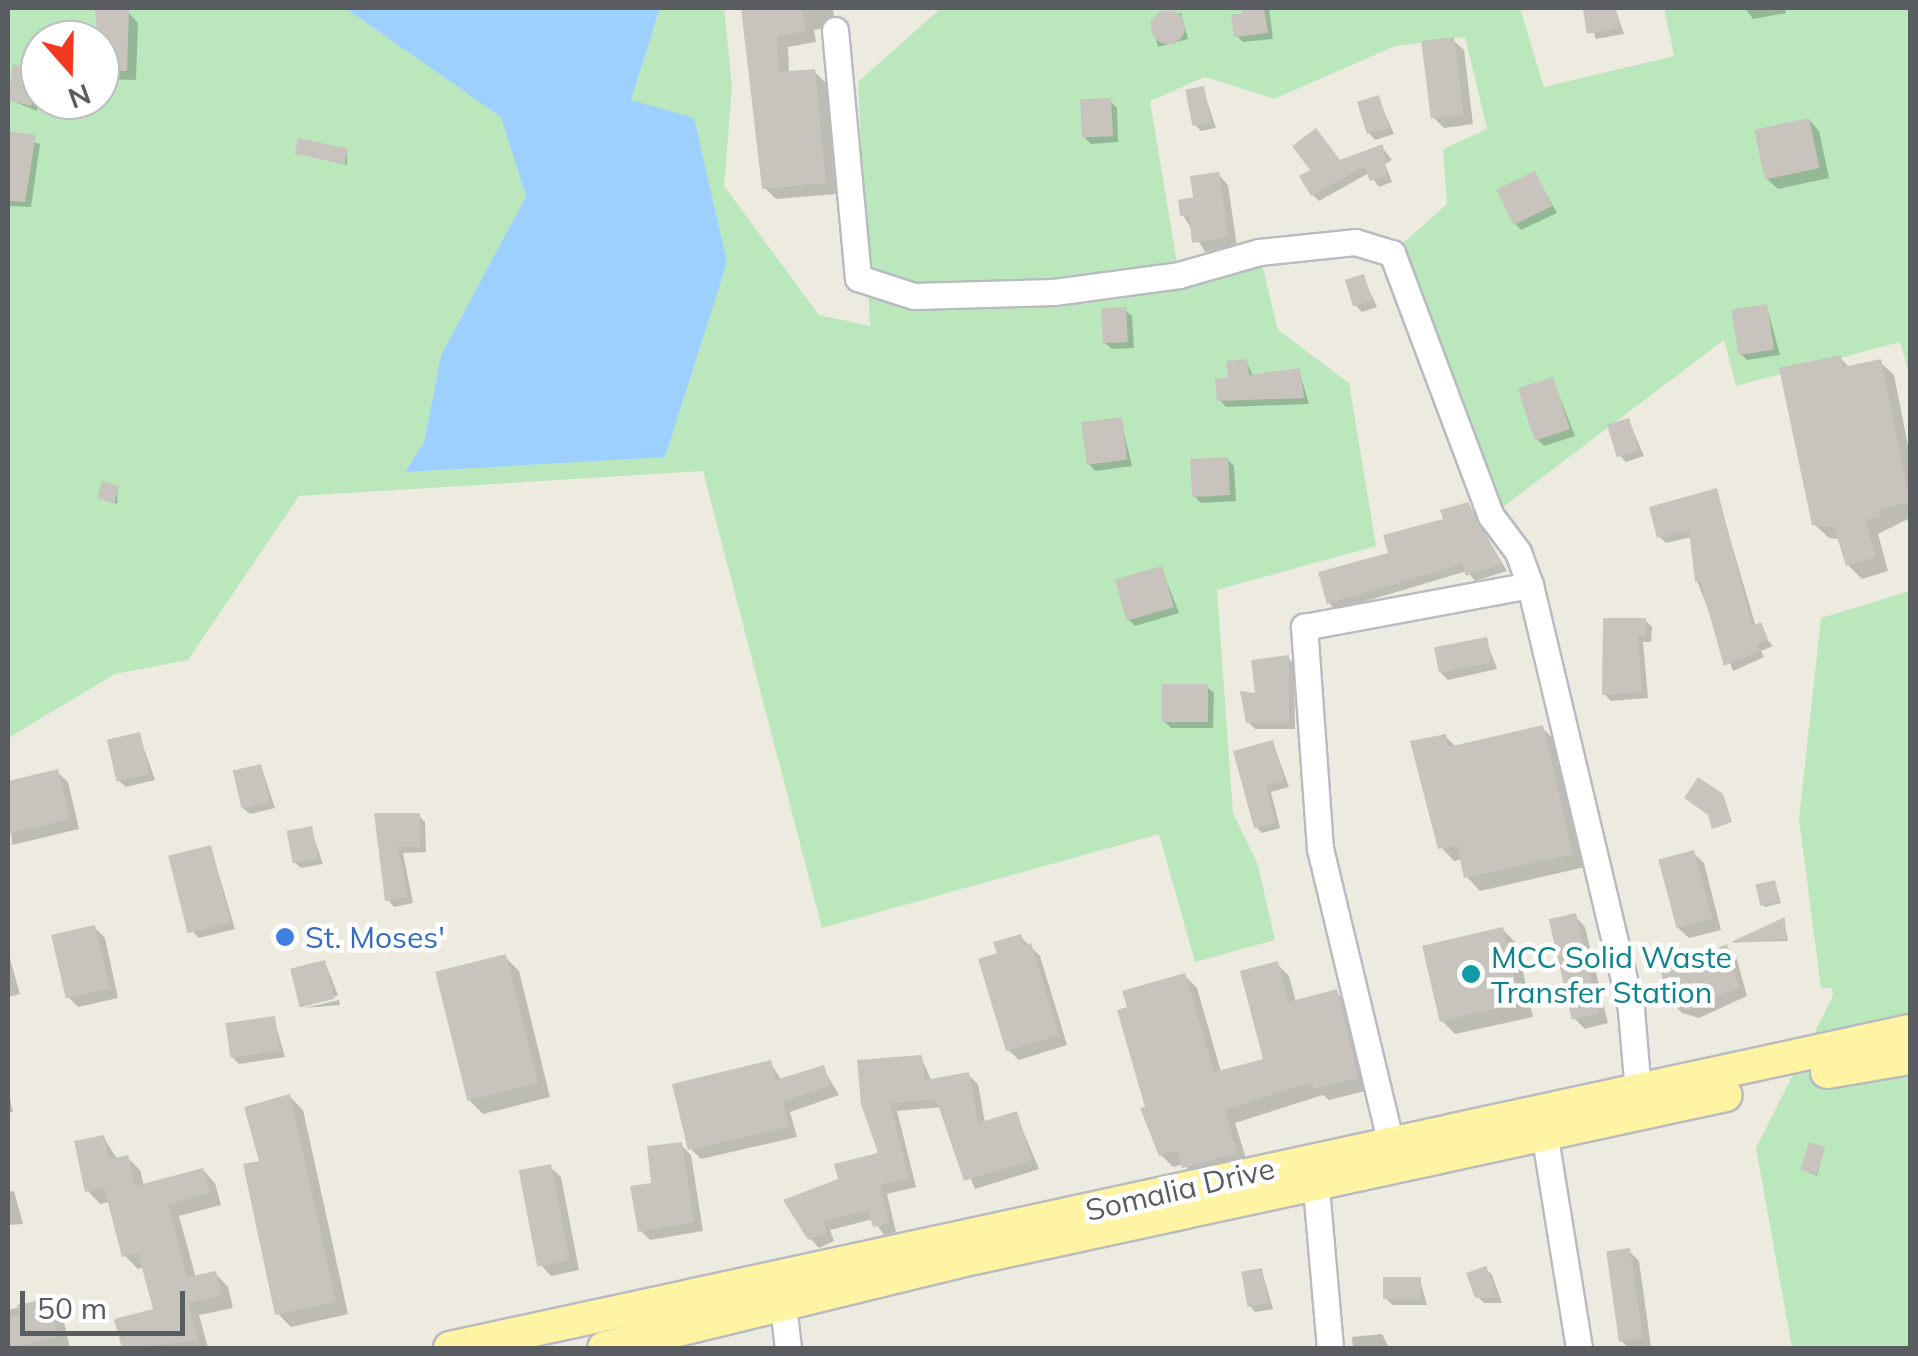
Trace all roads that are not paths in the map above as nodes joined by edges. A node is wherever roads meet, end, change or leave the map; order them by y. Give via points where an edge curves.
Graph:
1 (835, 30) dead end
2 (1530, 585) junction
3 (1910, 1031) edge
4 (1910, 1058) edge
5 (1638, 1092) junction
6 (1545, 1138) junction
7 (1390, 1140) junction
8 (1316, 1188) junction
9 (783, 1305) junction
10 (450, 1348) edge
11 (604, 1348) edge
12 (788, 1348) edge
13 (1330, 1348) edge
14 (1579, 1348) edge

1 - 2 street via 858,278 914,296 1054,292 1179,275 1259,252 1355,242 1392,252 1491,516 1518,552
2 - 5 street via 1632,1010
2 - 7 street via 1304,627 1320,849
3 - 5 main road, Somalia Drive
4 - 6 main road, Somalia Drive
5 - 7 main road, Somalia Drive
6 - 8 main road, Somalia Drive
6 - 14 street
7 - 10 main road, Somalia Drive
8 - 9 main road, Somalia Drive
8 - 13 street
9 - 11 main road, Somalia Drive
9 - 12 street

